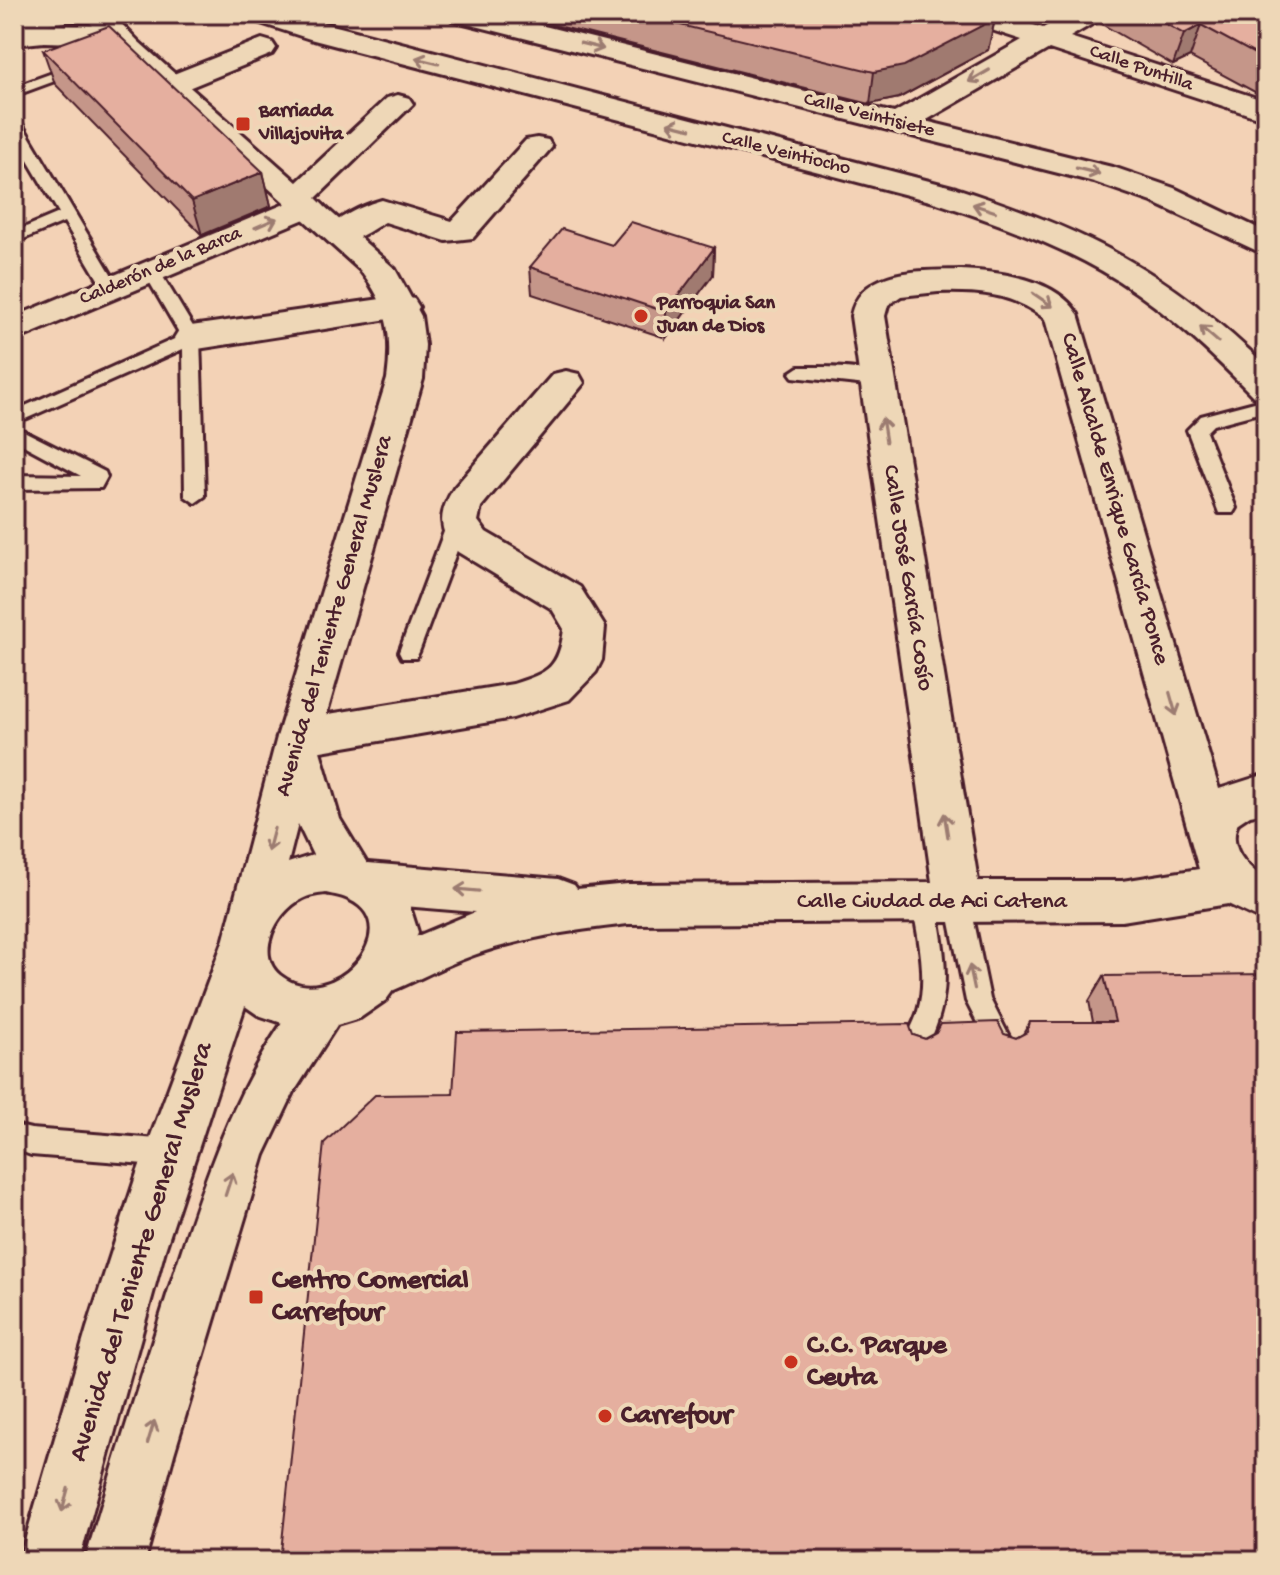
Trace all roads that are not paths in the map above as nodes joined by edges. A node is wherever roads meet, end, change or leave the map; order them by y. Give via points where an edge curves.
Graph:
1 (73, 14) edge
2 (261, 14) edge
3 (462, 14) edge
4 (971, 14) edge
5 (1089, 14) edge
6 (14, 20) edge
7 (14, 36) edge
8 (1047, 37) junction
9 (112, 42) edge
10 (262, 48) dead end
11 (171, 85) junction
12 (14, 92) edge
13 (398, 104) dead end
14 (1266, 111) edge
15 (899, 123) junction
16 (14, 124) edge
17 (537, 147) dead end
18 (303, 201) junction
19 (68, 215) junction
20 (340, 234) junction
21 (14, 238) edge
22 (1266, 245) edge
23 (151, 271) junction
24 (914, 283) joint
25 (111, 287) junction
26 (402, 307) junction
27 (14, 330) edge
28 (191, 338) junction
29 (799, 373) dead end
30 (876, 380) junction
31 (566, 383) dead end
32 (1266, 387) edge
33 (1266, 405) edge
34 (14, 418) edge
35 (14, 432) edge
36 (14, 482) edge
37 (195, 496) dead end
38 (1226, 508) dead end
39 (458, 521) junction
40 (409, 652) dead end
41 (298, 737) junction
42 (1266, 793) edge
43 (1210, 835) junction
44 (359, 879) junction
45 (1250, 892) edge
46 (941, 902) junction
47 (628, 904) junction
48 (247, 935) junction
49 (382, 973) junction
50 (321, 1008) junction
51 (1002, 1046) edge
52 (914, 1047) edge
53 (14, 1137) edge
54 (170, 1153) junction
55 (49, 1561) edge
56 (115, 1561) edge

1 - 6 main road
32 -> 2 main road, Calle Veintiocho via 1176,305 1130,273 995,211
3 -> 15 main road, Calle Veintisiete
4 - 8 main road, Calle Puntilla
5 - 8 main road
7 - 9 main road via 44,33
8 - 14 main road, Calle Puntilla
8 -> 15 main road
9 - 11 main road
9 - 12 lane
10 - 11 main road
11 - 18 main road
13 - 18 main road, Calderón de la Barca
15 -> 22 main road, Calle Veintisiete via 1105,175 1177,201
16 - 19 lane
17 - 20 main road via 461,231 382,210
18 - 20 main road
23 -> 18 main road, Calderón de la Barca
19 - 21 lane
19 - 25 lane
20 - 26 main road via 392,285
23 - 25 main road, Calderón de la Barca
23 - 28 lane
24 - 30 main road, Calle José García Cosío via 879,292 869,303
24 -> 43 main road, Calle Alcalde Enrique García Ponce via 1023,288 1061,314
25 - 27 main road, Calderón de la Barca
26 - 28 main road
26 - 41 main road, Avenida del Teniente General Muslera via 410,350 405,379
28 - 34 lane
28 - 37 lane
29 - 30 lane
46 -> 30 main road, Calle José García Cosío
31 - 39 main road via 459,508
33 - 38 lane via 1207,420 1196,430
35 - 36 lane via 98,477 94,483
39 - 40 lane
39 - 41 main road via 472,542 566,598 585,627 581,660 554,688 513,701
41 - 44 main road via 311,808 327,842
41 -> 48 main road, Avenida del Teniente General Muslera
42 - 43 main road via 1227,804 1215,817
43 - 45 main road, Calle Alcalde Enrique García Ponce via 1220,868
47 -> 44 main road, Calle Ciudad de Aci Catena
44 - 48 main road via 326,873 290,882 261,904
44 - 49 main road via 383,896 393,913 396,933
45 - 46 main road, Calle Ciudad de Aci Catena via 1122,901
46 - 47 main road, Calle Ciudad de Aci Catena
51 -> 46 lane via 978,1001
46 - 52 lane via 934,1005
47 - 49 main road, Calle Ciudad de Aci Catena via 502,922 441,943
48 - 50 main road via 247,967 257,985 296,1007
48 - 54 main road, Avenida del Teniente General Muslera
49 - 50 main road via 355,996
56 -> 50 main road via 240,1150 276,1075
53 - 54 lane
54 -> 55 main road, Avenida del Teniente General Muslera

